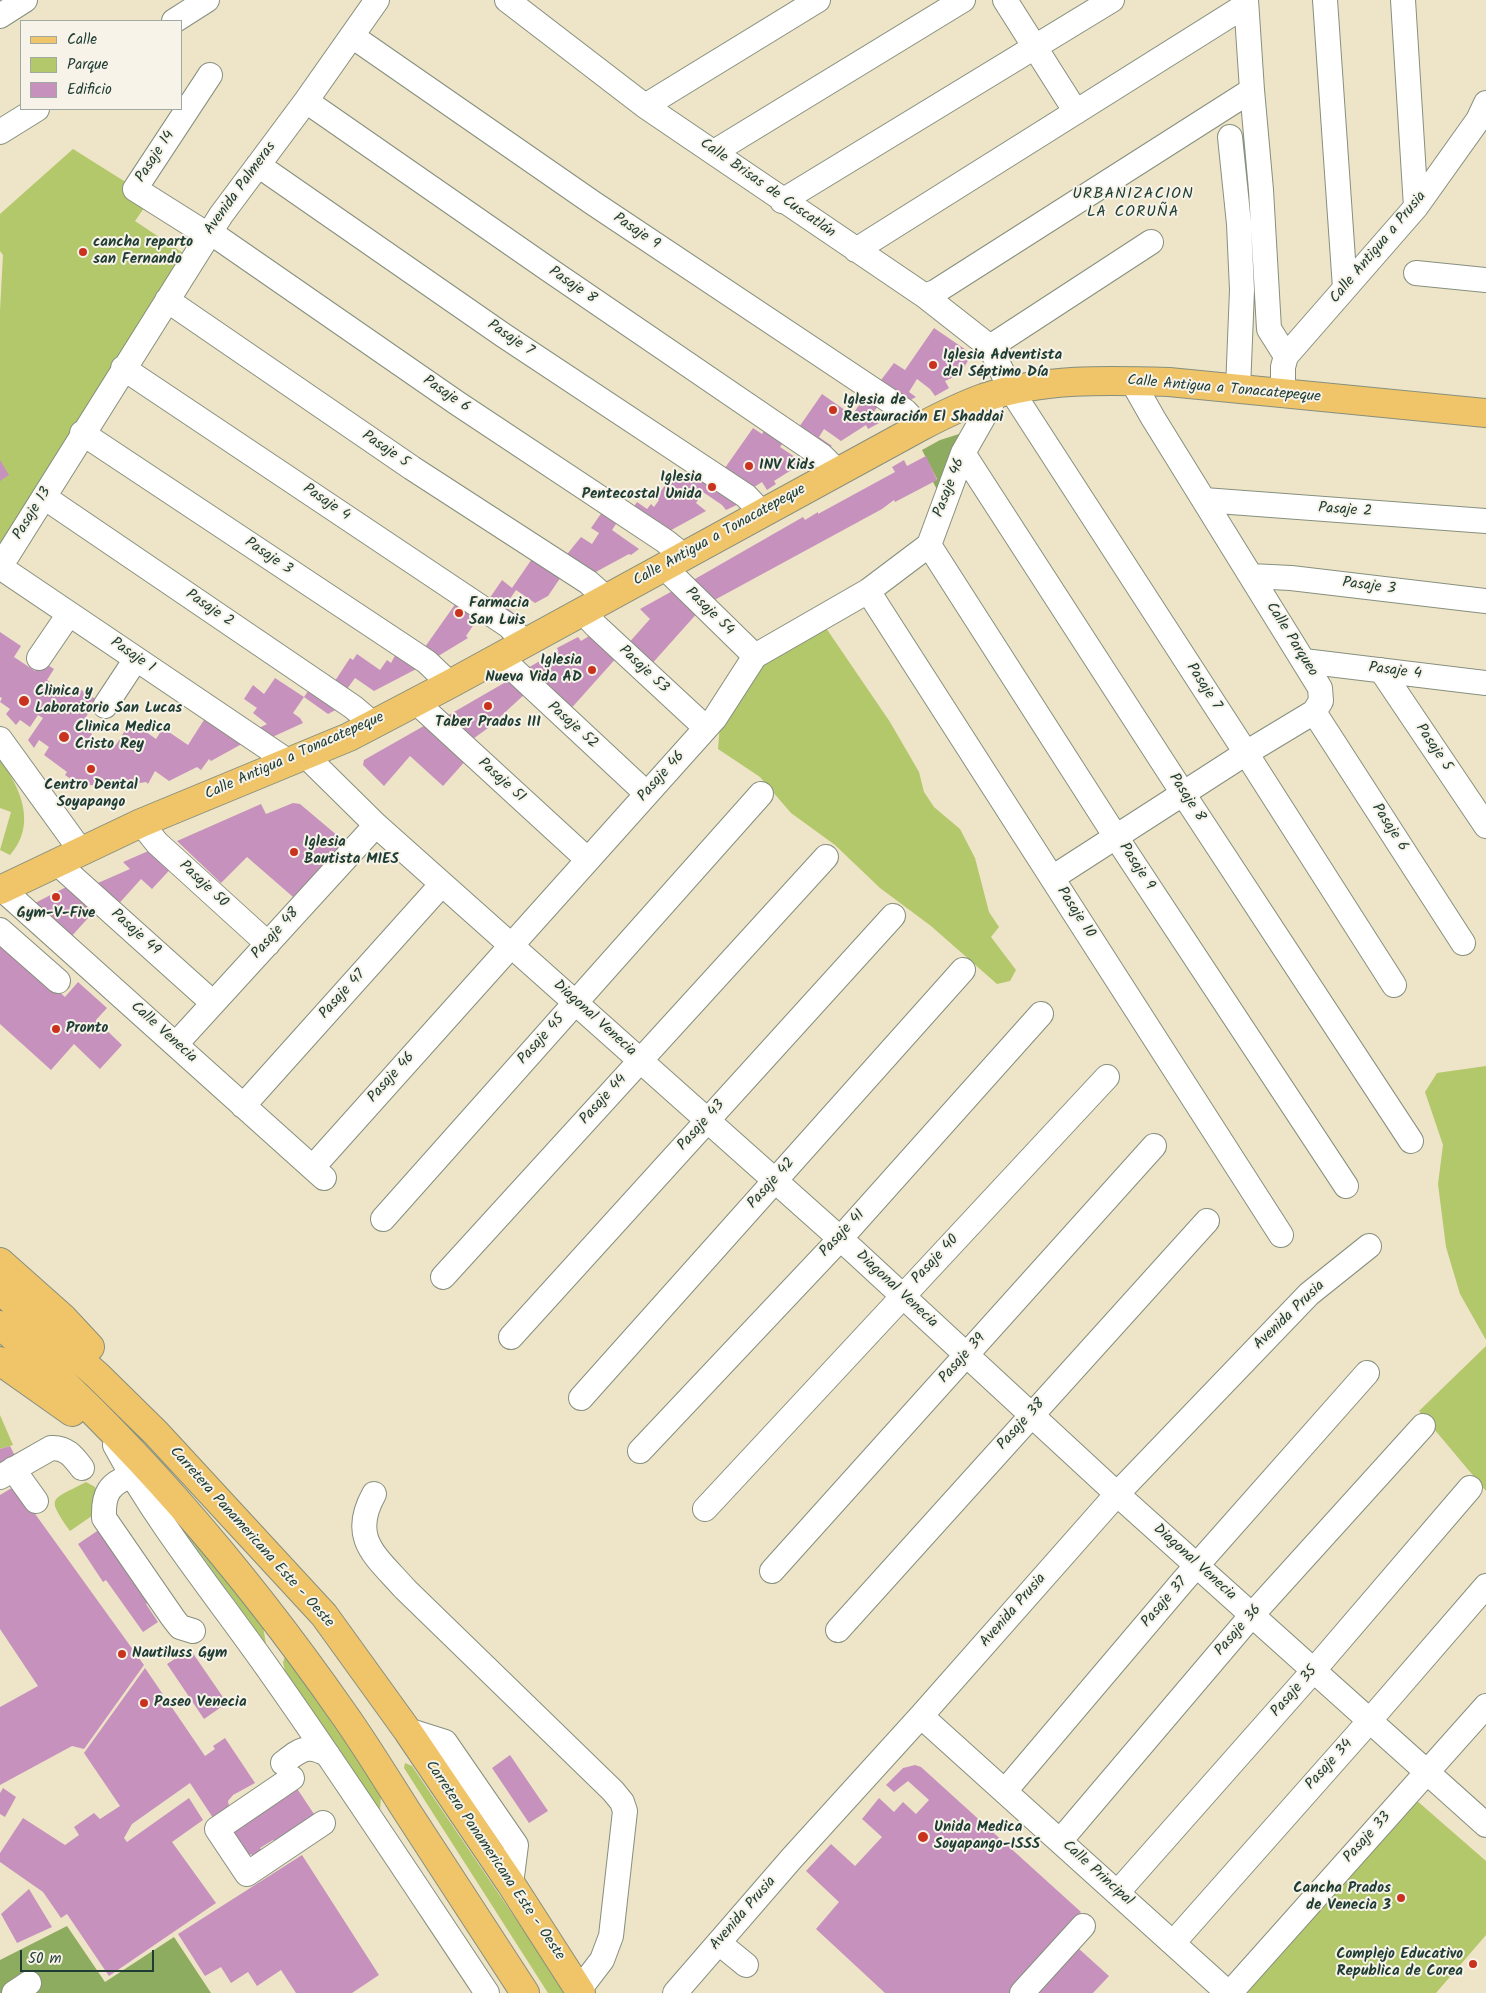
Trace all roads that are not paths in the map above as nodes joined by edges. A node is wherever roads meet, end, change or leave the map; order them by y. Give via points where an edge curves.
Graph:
1 (25, 0) edge
2 (207, 0) edge
3 (377, 0) edge
4 (506, 0) edge
5 (818, 0) edge
6 (963, 0) edge
7 (1006, 0) edge
8 (1112, 0) edge
9 (1325, 0) edge
10 (1403, 0) edge
11 (1246, 2) edge
12 (0, 16) edge
13 (176, 20) edge
14 (352, 36) junction
15 (1034, 48) junction
16 (210, 75) dead end
17 (1252, 90) junction
18 (306, 101) junction
19 (1486, 103) edge
20 (645, 106) junction
21 (35, 110) edge
22 (1076, 112) junction
23 (0, 132) edge
24 (1230, 137) dead end
25 (714, 152) junction
26 (258, 165) junction
27 (135, 188) joint
28 (782, 201) junction
29 (1416, 207) junction
30 (209, 234) junction
31 (1151, 242) dead end
32 (856, 250) junction
33 (1416, 273) dead end
34 (1486, 280) edge
35 (1345, 288) junction
36 (925, 296) junction
37 (166, 300) junction
38 (990, 347) junction
39 (1286, 356) junction
40 (123, 368) junction
41 (1132, 381) junction
42 (1238, 389) junction
43 (1004, 392) junction
44 (1283, 395) junction
45 (1486, 413) edge
46 (920, 427) junction
47 (82, 433) junction
48 (964, 454) junction
49 (66, 460) joint
50 (837, 471) junction
51 (44, 496) junction
52 (1204, 500) junction
53 (762, 513) junction
54 (1486, 521) edge
55 (928, 545) junction
56 (674, 562) junction
57 (0, 567) edge
58 (1251, 576) junction
59 (868, 591) junction
60 (605, 597) junction
61 (1486, 601) edge
62 (582, 611) junction
63 (69, 614) junction
64 (524, 642) junction
65 (499, 656) junction
66 (755, 656) junction
67 (38, 658) dead end
68 (136, 659) junction
69 (1304, 661) junction
70 (1381, 670) junction
71 (1486, 683) edge
72 (450, 684) junction
73 (416, 702) junction
74 (105, 706) dead end
75 (1314, 712) junction
76 (373, 724) junction
77 (706, 728) junction
78 (0, 739) edge
79 (1246, 753) junction
80 (297, 758) junction
81 (647, 794) junction
82 (761, 794) dead end
83 (1184, 795) junction
84 (140, 824) junction
85 (376, 825) junction
86 (1486, 826) edge
87 (1116, 837) junction
88 (82, 851) junction
89 (826, 857) dead end
90 (587, 860) junction
91 (57, 863) junction
92 (1052, 878) junction
93 (442, 884) junction
94 (1, 889) edge
95 (893, 916) dead end
96 (0, 930) edge
97 (1464, 943) dead end
98 (268, 944) junction
99 (511, 945) junction
100 (964, 970) dead end
101 (58, 982) dead end
102 (1394, 985) dead end
103 (212, 1003) junction
104 (575, 1003) junction
105 (1041, 1014) dead end
106 (176, 1044) junction
107 (640, 1060) junction
108 (1107, 1077) dead end
109 (243, 1106) junction
110 (707, 1120) junction
111 (1411, 1141) dead end
112 (1154, 1146) dead end
113 (319, 1172) joint
114 (775, 1181) junction
115 (1346, 1186) dead end
116 (383, 1219) dead end
117 (1207, 1221) dead end
118 (1281, 1235) dead end
119 (840, 1239) junction
120 (1369, 1246) dead end
121 (0, 1262) edge
122 (443, 1277) dead end
123 (0, 1290) edge
124 (903, 1296) junction
125 (0, 1325) edge
126 (511, 1338) dead end
127 (966, 1355) junction
128 (0, 1361) edge
129 (1367, 1373) dead end
130 (581, 1398) dead end
131 (1031, 1415) junction
132 (1423, 1426) dead end
133 (115, 1445) junction
134 (640, 1451) dead end
135 (82, 1468) dead end
136 (7, 1473) edge
137 (132, 1476) junction
138 (1470, 1488) dead end
139 (374, 1494) dead end
140 (1117, 1494) junction
141 (173, 1496) junction
142 (36, 1501) dead end
143 (705, 1509) dead end
144 (1197, 1565) junction
145 (772, 1571) dead end
146 (1486, 1586) edge
147 (324, 1616) junction
148 (1251, 1616) junction
149 (277, 1622) junction
150 (838, 1630) dead end
151 (193, 1631) dead end
152 (1314, 1670) junction
153 (271, 1672) junction
154 (1486, 1706) edge
155 (298, 1711) junction
156 (921, 1716) junction
157 (1370, 1721) junction
158 (328, 1755) junction
159 (283, 1763) junction
160 (1428, 1771) junction
161 (392, 1788) junction
162 (1005, 1791) junction
163 (324, 1823) dead end
164 (1486, 1824) edge
165 (385, 1840) junction
166 (1060, 1840) junction
167 (1117, 1892) junction
168 (442, 1926) junction
169 (1083, 1926) dead end
170 (484, 1930) junction
171 (1173, 1943) junction
172 (719, 1944) junction
173 (746, 1965) dead end
174 (580, 1992) edge
175 (487, 1993) edge
176 (525, 1993) edge
177 (534, 1993) edge
178 (675, 1993) edge
179 (1022, 1993) edge
180 (1229, 1993) edge

1 - 12 street
2 - 13 street
3 - 14 street, Avenida Palmeras
4 - 20 street, Calle Brisas de Cuscatlán
5 - 20 street
6 - 25 street
7 - 15 street
8 - 15 street
9 - 35 street
10 - 29 street
11 - 17 street
11 - 22 street
14 - 18 street, Avenida Palmeras
14 - 46 street, Pasaje 9 via 905,411
15 - 22 street
15 - 28 street
16 - 27 street, Pasaje 14
17 - 36 street
17 - 39 street via 1269,329
18 - 26 street, Avenida Palmeras
18 - 50 street, Pasaje 8 via 822,456
19 - 29 street, Calle Antigua a Prusia via 1478,120
20 - 25 street, Calle Brisas de Cuscatlán
21 - 23 street
22 - 32 street
24 - 42 street via 1242,290
25 - 28 street, Calle Brisas de Cuscatlán
26 - 30 street, Avenida Palmeras
26 - 53 street, Pasaje 7 via 503,335 746,496
27 - 30 street, Pasaje 6
28 - 32 street, Calle Brisas de Cuscatlán
29 - 35 street, Calle Antigua a Prusia
30 - 37 street, Avenida Palmeras
30 - 56 street, Pasaje 6 via 665,541
31 - 38 street
32 - 36 street, Calle Brisas de Cuscatlán
33 - 34 street
35 - 39 street, Calle Antigua a Prusia
36 - 38 street, Calle Brisas de Cuscatlán
37 - 40 street, Avenida Palmeras
37 - 60 street, Pasaje 5 via 412,468 588,582
38 - 43 street, Calle Brisas de Cuscatlán
39 - 44 street
40 - 47 street, Avenida Palmeras
40 - 64 street, Pasaje 4 via 509,626
41 - 42 main road, Calle Antigua a Tonacatepeque
41 - 43 main road, Calle Antigua a Tonacatepeque via 1066,382
41 - 52 street, Calle Parqueo
42 - 44 main road, Calle Antigua a Tonacatepeque
43 - 46 main road, Calle Antigua a Tonacatepeque via 954,410
43 - 48 street, Pasaje 46
43 - 79 street, Pasaje 7
44 - 45 main road, Calle Antigua a Tonacatepeque
46 - 50 main road, Calle Antigua a Tonacatepeque
47 - 49 street, Avenida Palmeras
47 - 72 street, Pasaje 3 via 427,662
48 - 55 street, Pasaje 46
48 - 83 street, Pasaje 8
49 - 51 street, Pasaje 13
50 - 53 main road, Calle Antigua a Tonacatepeque
51 - 57 street, Pasaje 13
51 - 76 street, Pasaje 2 via 353,707
52 - 54 street, Pasaje 2
52 - 58 street, Calle Parqueo
53 - 56 main road, Calle Antigua a Tonacatepeque
55 - 59 street, Pasaje 46
55 - 87 street, Pasaje 9
56 - 60 main road, Calle Antigua a Tonacatepeque
56 - 66 street, Pasaje 54
57 - 63 street, Pasaje 1
58 - 61 street, Pasaje 3
58 - 69 street, Calle Parqueo
59 - 66 street, Pasaje 46
59 - 92 street, Pasaje 10
60 - 62 main road, Calle Antigua a Tonacatepeque
62 - 64 main road, Calle Antigua a Tonacatepeque
62 - 77 street, Pasaje 53
63 - 67 street
63 - 68 street, Pasaje 1
64 - 65 main road, Calle Antigua a Tonacatepeque
65 - 72 main road, Calle Antigua a Tonacatepeque
65 - 81 street, Pasaje 52
66 - 77 street, Pasaje 46
68 - 74 street
68 - 80 street, Pasaje 1
69 - 70 street, Pasaje 4
69 - 75 street, Calle Parqueo via 1320,688 1321,701
70 - 71 street, Pasaje 4
70 - 86 street, Pasaje 5
72 - 73 main road, Calle Antigua a Tonacatepeque
73 - 76 main road, Calle Antigua a Tonacatepeque
73 - 90 street, Pasaje 51
75 - 79 street
75 - 97 street, Pasaje 6
76 - 80 main road, Calle Antigua a Tonacatepeque
77 - 81 street, Pasaje 46
78 - 88 street
79 - 83 street
79 - 102 street, Pasaje 7
80 - 84 main road, Calle Antigua a Tonacatepeque
80 - 85 street, Diagonal Venecia
81 - 90 street, Pasaje 46
82 - 104 street, Pasaje 45
83 - 87 street
83 - 111 street, Pasaje 8
84 - 88 main road, Calle Antigua a Tonacatepeque
84 - 98 street, Pasaje 50
85 - 93 street, Diagonal Venecia
85 - 98 street, Pasaje 48
87 - 92 street
87 - 115 street, Pasaje 9
88 - 91 main road, Calle Antigua a Tonacatepeque
89 - 107 street, Pasaje 44
90 - 99 street, Pasaje 46
91 - 94 main road, Calle Antigua a Tonacatepeque
91 - 103 street, Pasaje 49
92 - 118 street, Pasaje 10
93 - 99 street, Diagonal Venecia
93 - 109 street, Pasaje 47
94 - 106 street, Calle Venecia
95 - 110 street, Pasaje 43
96 - 101 street
98 - 103 street, Pasaje 48
99 - 104 street, Diagonal Venecia
99 - 113 street, Pasaje 46
100 - 114 street, Pasaje 42
103 - 106 street, Pasaje 48
104 - 107 street, Diagonal Venecia
104 - 116 street, Pasaje 45
105 - 119 street, Pasaje 41
106 - 109 street, Calle Venecia
107 - 110 street, Diagonal Venecia
107 - 122 street, Pasaje 44
108 - 124 street, Pasaje 40
109 - 113 street, Calle Venecia
110 - 114 street, Diagonal Venecia
110 - 126 street, Pasaje 43
112 - 127 street, Pasaje 39
114 - 119 street, Diagonal Venecia
114 - 130 street, Pasaje 42
117 - 131 street, Pasaje 38
119 - 124 street, Diagonal Venecia
119 - 134 street, Pasaje 41
120 - 140 street, Avenida Prusia via 1309,1294
121 - 147 main road via 63,1318 195,1453 290,1561
123 - 147 main road, Carretera Panamericana Este - Oeste via 97,1375 156,1434
124 - 127 street, Diagonal Venecia
124 - 143 street, Pasaje 40
125 - 141 main road, Carretera Panamericana Este - Oeste via 85,1405
127 - 131 street, Diagonal Venecia
127 - 145 street, Pasaje 39
128 - 133 main road
129 - 144 street, Pasaje 37
131 - 140 street, Diagonal Venecia
131 - 150 street, Pasaje 38
132 - 148 street, Pasaje 36
133 - 137 street
133 - 141 main road
135 - 136 street via 59,1448 51,1448
136 - 142 street
137 - 151 street via 115,1482 106,1496 104,1518 176,1622 180,1627
137 - 153 street
138 - 152 street, Pasaje 35
139 - 174 street via 363,1523 374,1554 405,1589 613,1791 626,1811 611,1936 602,1960
140 - 144 street, Diagonal Venecia
140 - 156 street, Avenida Prusia
141 - 149 main road, Carretera Panamericana Este - Oeste
144 - 148 street, Diagonal Venecia
144 - 162 street, Pasaje 37
146 - 157 street, Pasaje 34
147 - 174 main road, Carretera Panamericana Este - Oeste via 407,1730
148 - 152 street, Diagonal Venecia
148 - 166 street, Pasaje 36
149 - 153 street
149 - 161 main road, Carretera Panamericana Este - Oeste via 344,1713
152 - 157 street, Diagonal Venecia
152 - 167 street, Pasaje 35
153 - 155 street
154 - 160 street, Pasaje 33
155 - 158 street
155 - 159 street via 297,1732
156 - 162 street, Calle Principal
156 - 172 street, Avenida Prusia
157 - 160 street, Diagonal Venecia
157 - 171 street, Pasaje 34
158 - 159 street via 305,1748
158 - 165 street
159 - 163 street via 217,1830 247,1874
160 - 164 street, Diagonal Venecia
160 - 180 street, Pasaje 33
161 - 165 street
161 - 170 main road, Carretera Panamericana Este - Oeste
162 - 166 street, Calle Principal
165 - 168 street
166 - 167 street, Calle Principal
167 - 171 street, Calle Principal
168 - 170 street
168 - 175 street
169 - 179 street
170 - 176 main road, Carretera Panamericana Este - Oeste
170 - 177 main road via 495,1934
171 - 180 street, Calle Principal
172 - 173 street
172 - 178 street, Avenida Prusia

